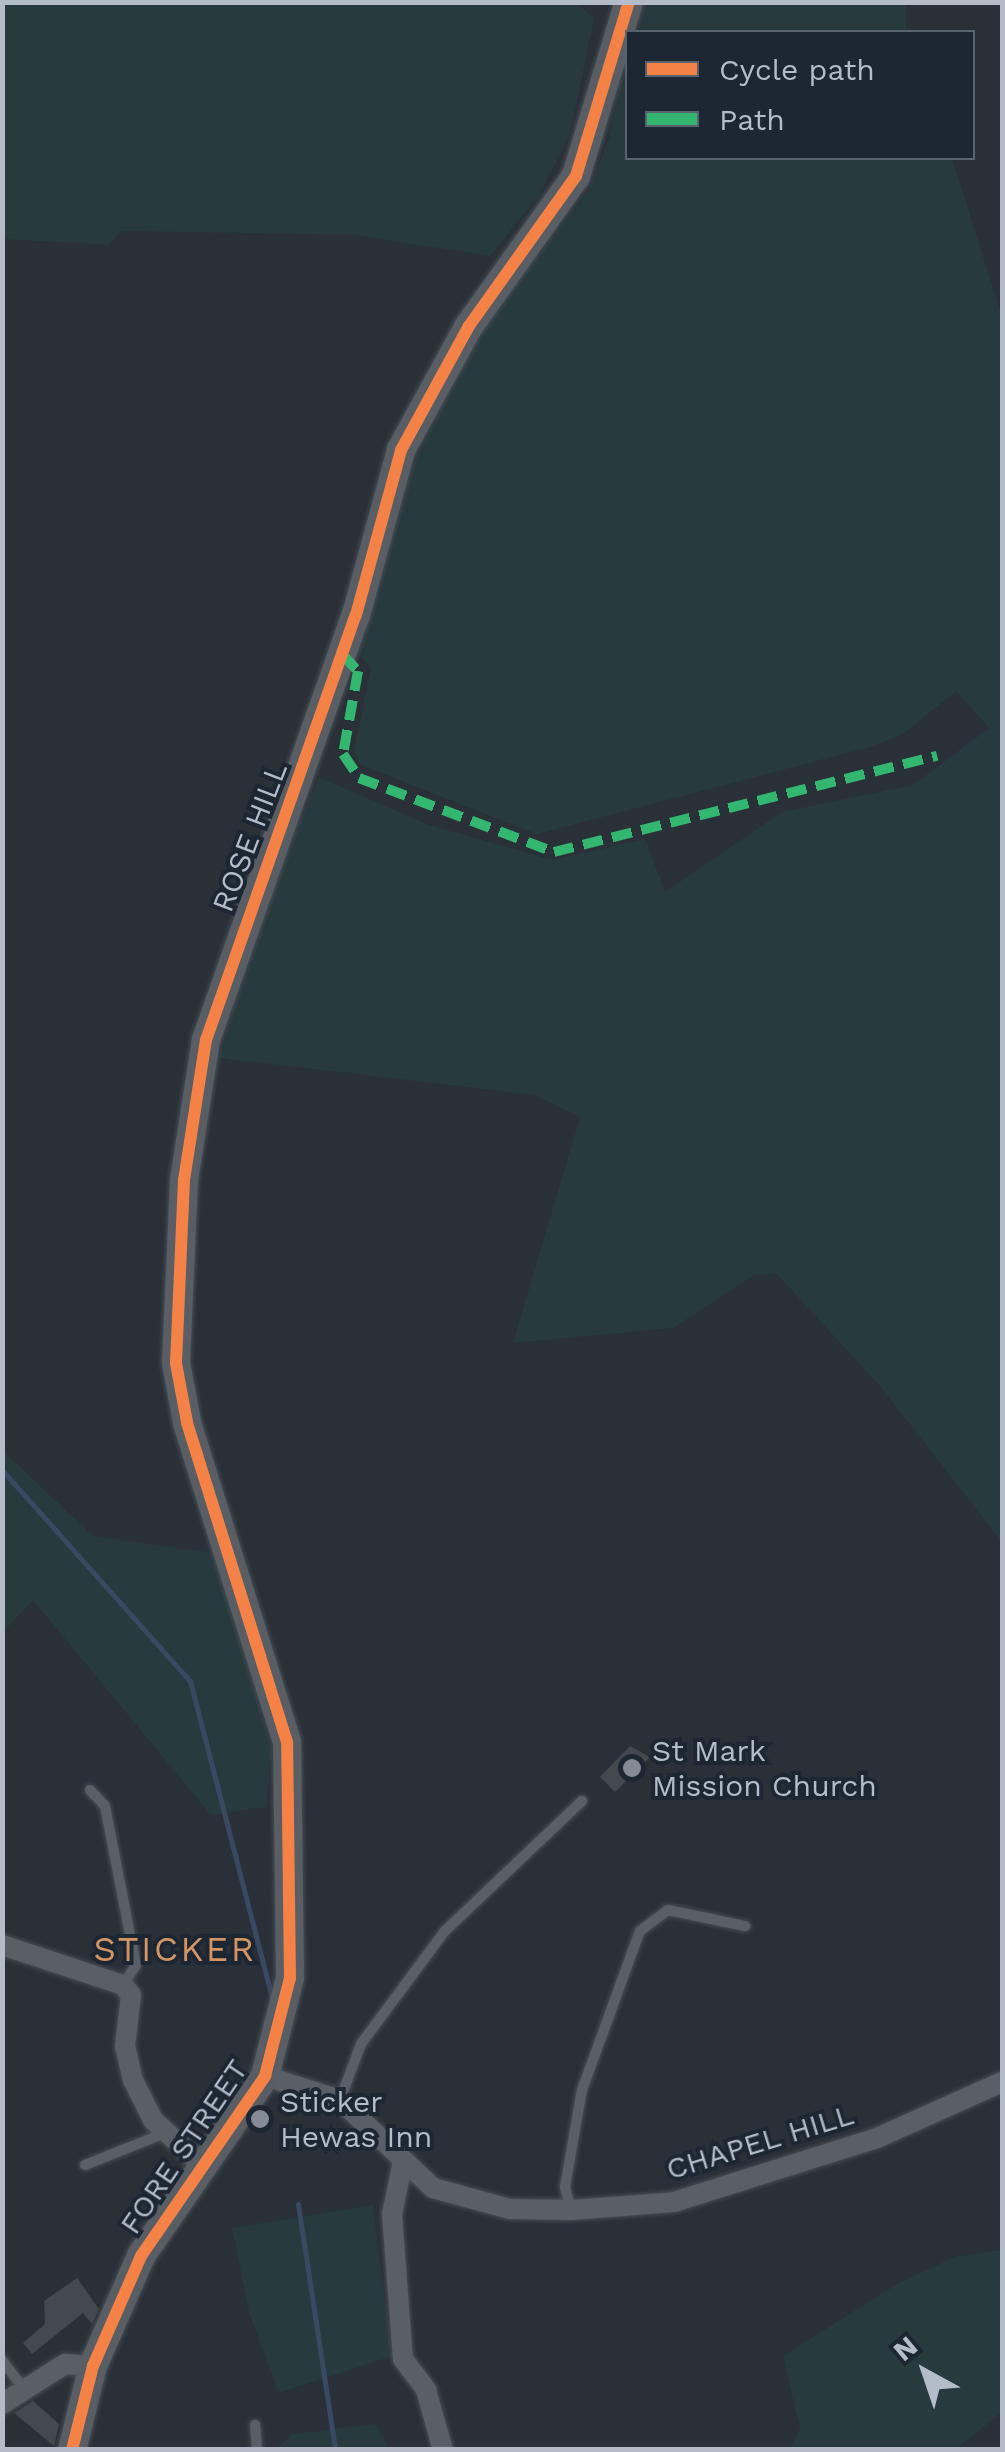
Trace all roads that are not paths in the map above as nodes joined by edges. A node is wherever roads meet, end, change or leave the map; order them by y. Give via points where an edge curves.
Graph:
1 (630, 2) edge
2 (287, 1742) joint
3 (90, 1790) dead end
4 (582, 1802) dead end
5 (745, 1926) dead end
6 (2, 1945) edge
7 (123, 1985) junction
8 (268, 2077) junction
9 (1002, 2082) edge
10 (332, 2104) junction
11 (165, 2134) junction
12 (202, 2165) junction
13 (84, 2166) dead end
14 (402, 2166) junction
15 (570, 2210) junction
16 (2, 2360) edge
17 (93, 2366) junction
18 (25, 2391) junction
19 (2, 2404) edge
20 (255, 2425) dead end
21 (72, 2450) edge
22 (257, 2450) edge
23 (443, 2450) edge

1 - 2 street, ROSE HILL via 576,176 469,326 402,450 356,615 206,1040 184,1180 176,1363 187,1422
2 - 8 street, FORE STREET via 291,1959
3 - 7 lane via 105,1806 136,1965
4 - 10 lane via 445,1930 361,2044
5 - 15 lane via 668,1910 640,1931 582,2090 565,2188
6 - 7 street
7 - 11 street via 130,1995 128,2062
8 - 10 street, CHAPEL HILL
8 - 12 street, FORE STREET
9 - 15 street, CHAPEL HILL via 877,2138 674,2202
10 - 14 street, CHAPEL HILL
11 - 12 street
11 - 13 lane
12 - 17 street, FORE STREET via 148,2241
14 - 15 street, CHAPEL HILL via 469,2202
14 - 23 street via 392,2214 403,2359 426,2390
16 - 18 lane
17 - 18 street via 66,2364
17 - 21 street, FORE STREET
18 - 19 street
20 - 22 lane

